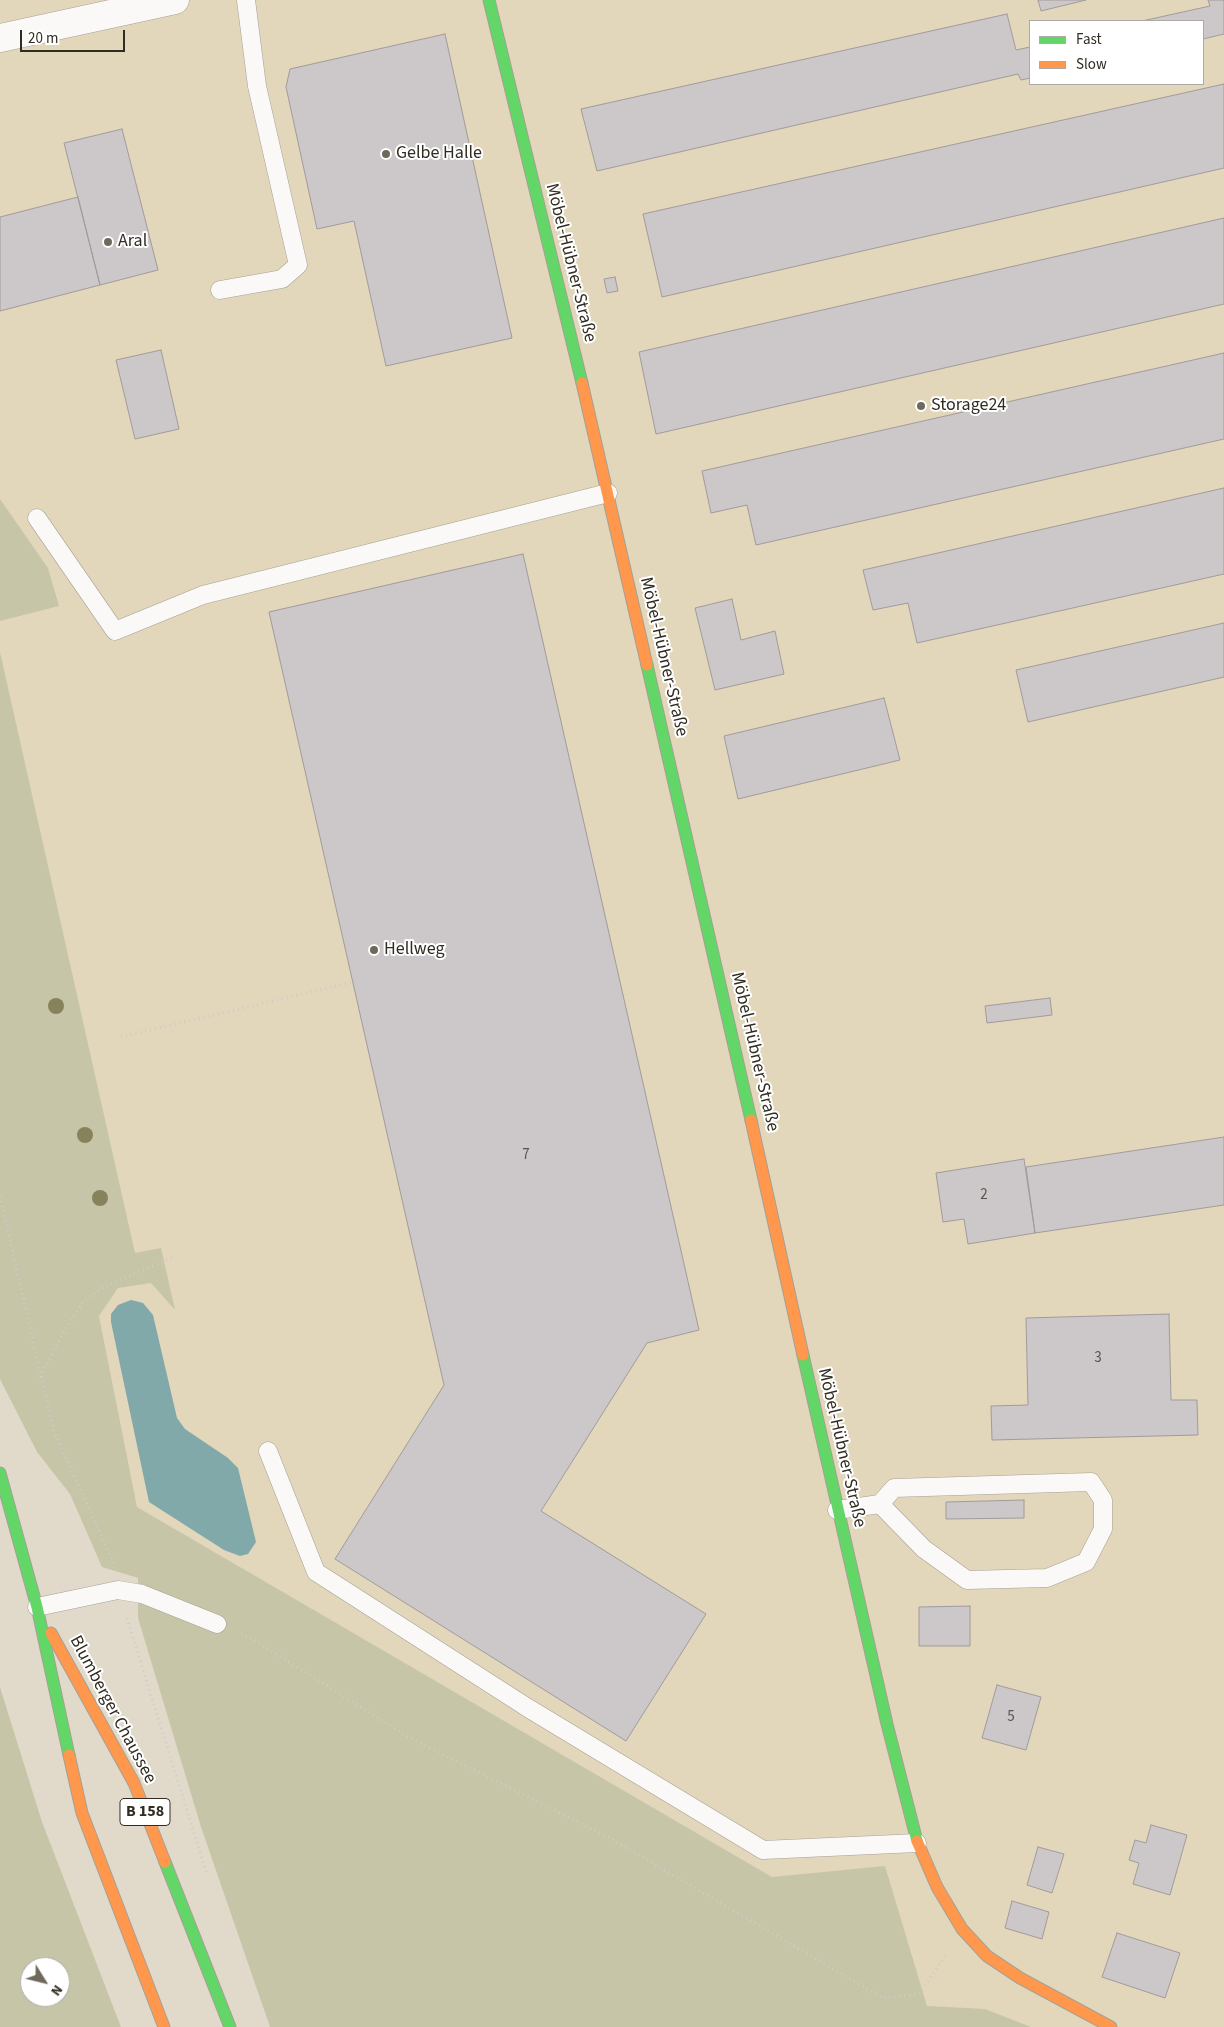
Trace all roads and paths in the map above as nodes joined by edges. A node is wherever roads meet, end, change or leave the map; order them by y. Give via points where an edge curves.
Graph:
1 (175, 0) edge
2 (246, 0) edge
3 (489, 0) edge
4 (0, 38) edge
5 (220, 290) dead end
6 (608, 493) junction
7 (37, 518) dead end
8 (353, 982) dead end
9 (121, 1037) dead end
10 (0, 1196) edge
11 (174, 1257) dead end
12 (40, 1376) junction
13 (268, 1451) dead end
14 (0, 1473) edge
15 (880, 1504) junction
16 (837, 1510) junction
17 (118, 1590) junction
18 (37, 1607) junction
19 (218, 1624) joint
20 (917, 1843) junction
21 (208, 1877) dead end
22 (962, 1929) junction
23 (164, 2027) edge
24 (230, 2027) edge
25 (1111, 2027) edge

1 - 4 street
2 - 5 lane via 257,86 298,265 282,279
3 - 6 street, Möbel-Hübner-Straße
6 - 7 lane via 203,595 115,631
6 - 16 street, Möbel-Hübner-Straße
8 - 9 path
10 - 12 path
11 - 12 path via 102,1288 84,1301 62,1333
12 - 17 path via 54,1432 115,1565
13 - 20 lane via 316,1572 528,1708 754,1845 763,1850
14 - 18 street, Blumberger Chaussee / B 158
15 - 15 lane via 924,1549 967,1580 1047,1578 1086,1562 1103,1529 1104,1500 1092,1482 894,1488
15 - 16 lane
16 - 20 street, Möbel-Hübner-Straße
17 - 18 lane
17 - 19 lane via 142,1594
17 - 21 path
18 - 23 street, Blumberger Chaussee / B 158 via 82,1813
18 - 24 street, Blumberger Chaussee / B 158 via 134,1784
19 - 22 path via 254,1640 410,1738 608,1837 884,1998 919,1994
20 - 22 street, Möbel-Hübner-Straße via 936,1887
22 - 25 street, Möbel-Hübner-Straße via 987,1956 1014,1974

